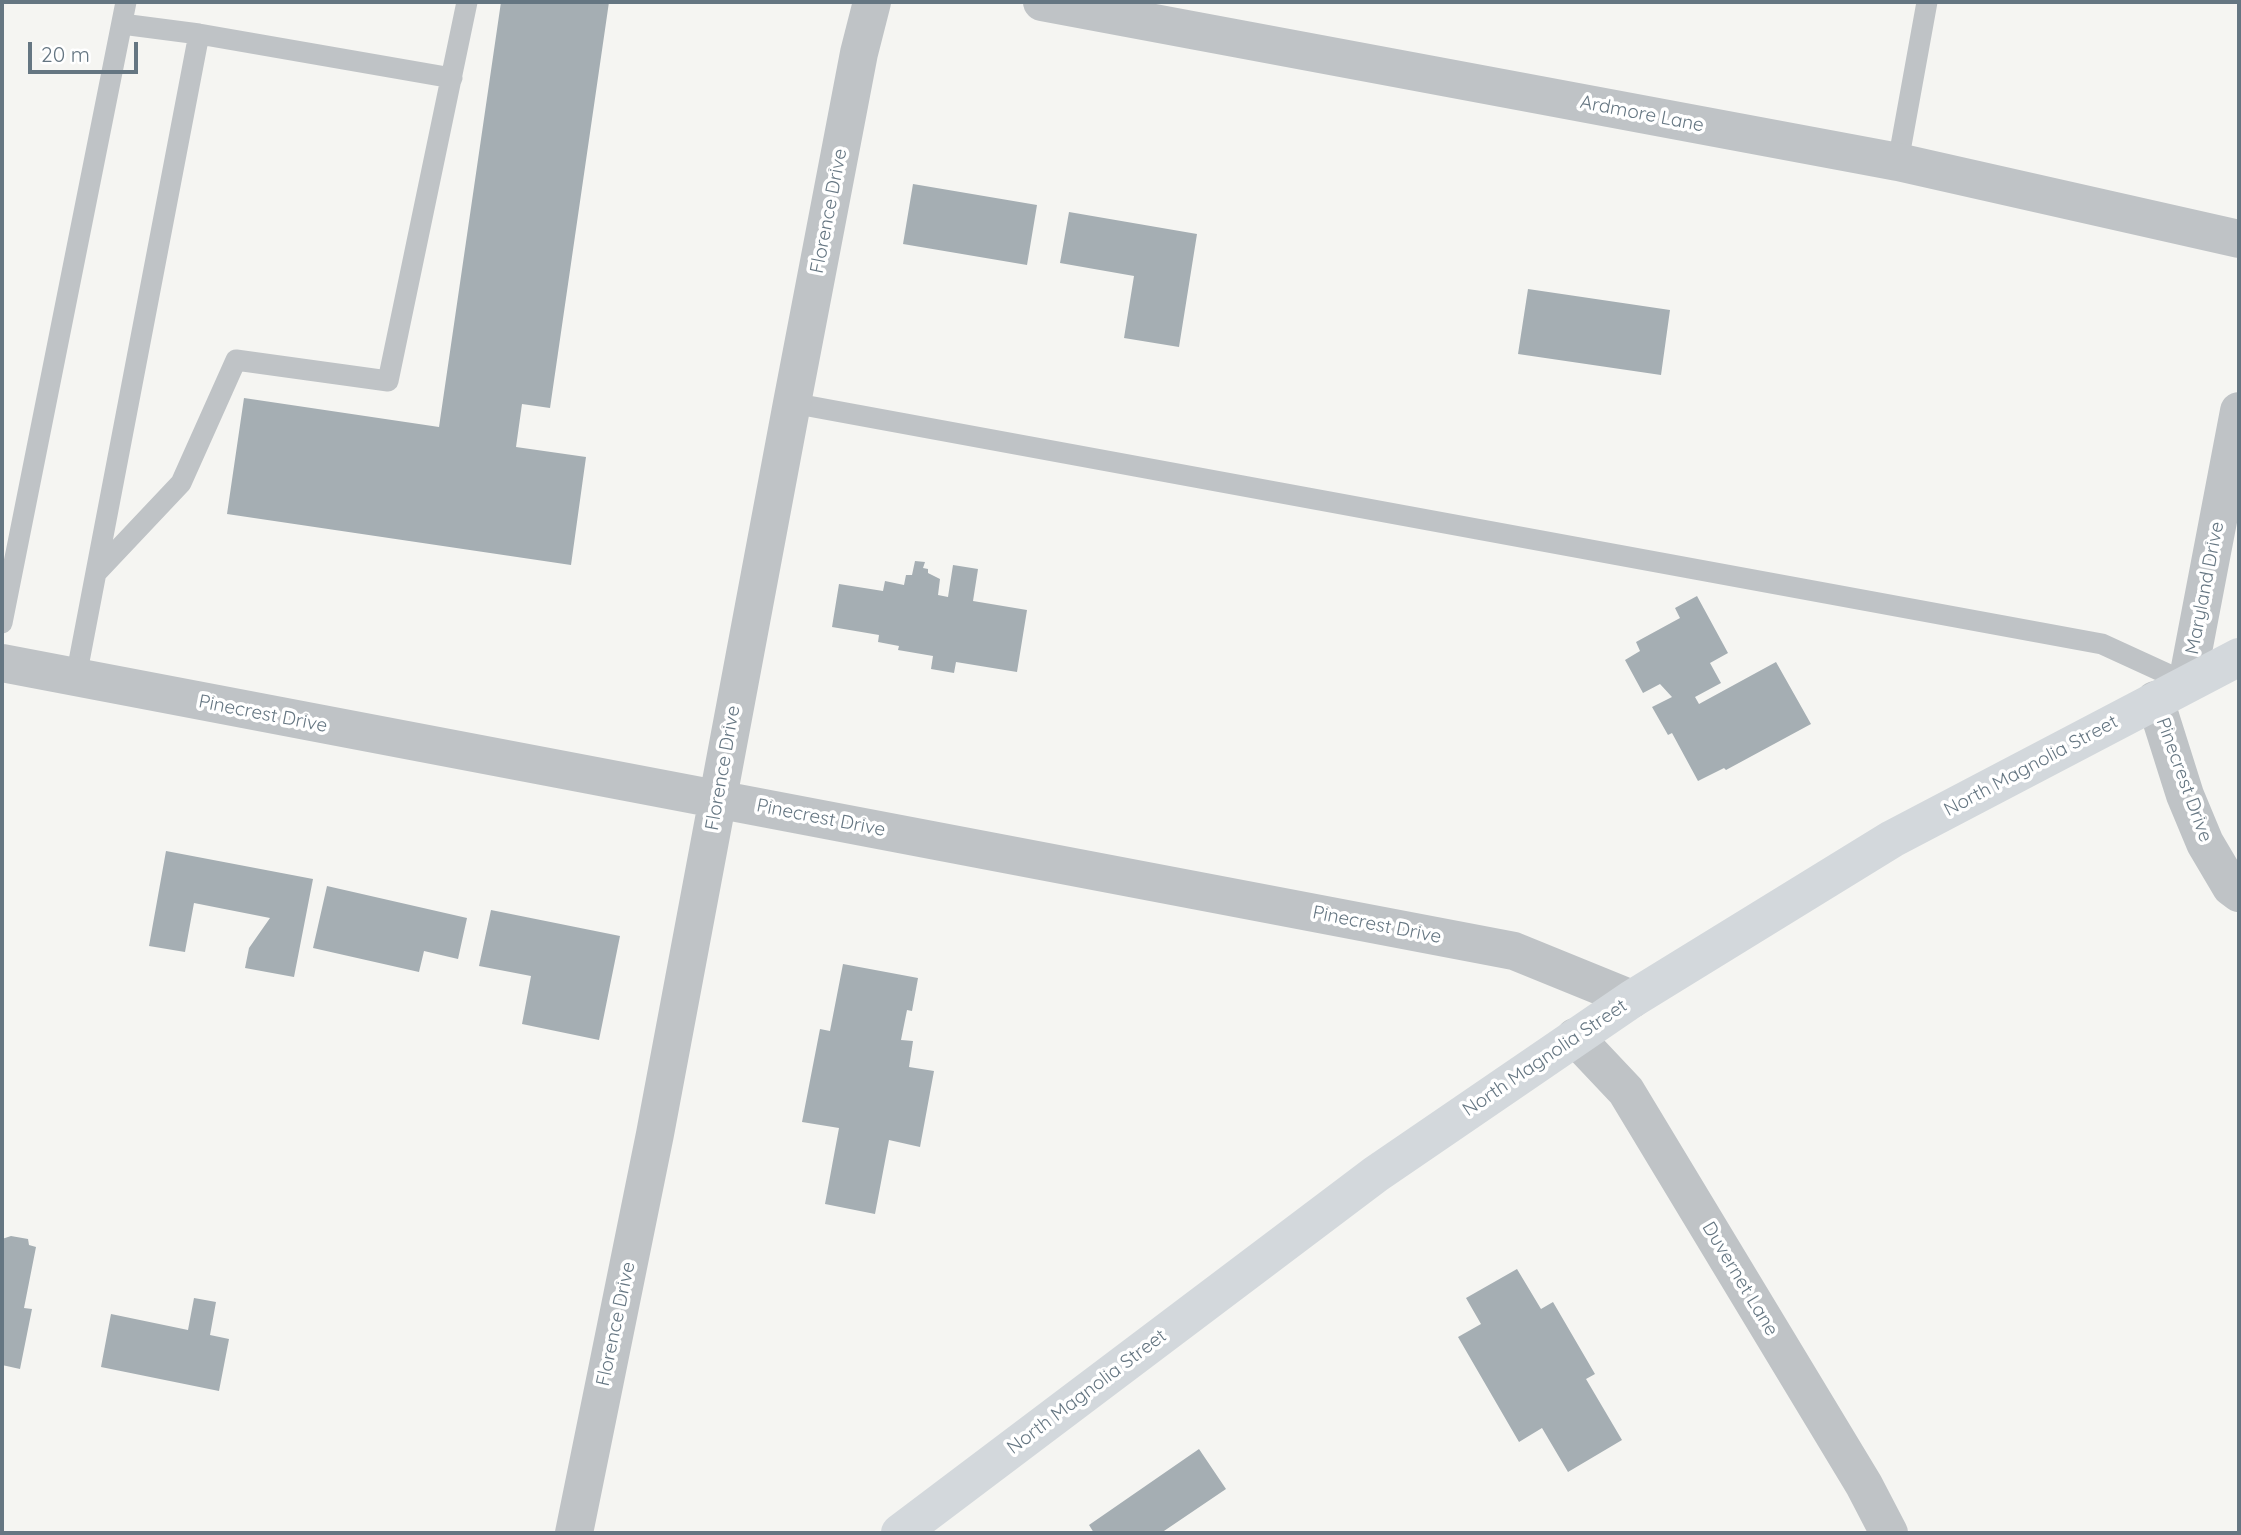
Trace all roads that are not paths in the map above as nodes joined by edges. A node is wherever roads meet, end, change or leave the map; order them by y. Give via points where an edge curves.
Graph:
1 (126, 2) edge
2 (467, 2) edge
3 (872, 2) edge
4 (1042, 2) edge
5 (1927, 2) edge
6 (122, 24) junction
7 (199, 34) junction
8 (452, 79) junction
9 (1898, 162) junction
10 (2239, 239) edge
11 (792, 402) junction
12 (2239, 411) edge
13 (97, 572) junction
14 (2, 623) edge
15 (2239, 657) edge
16 (2, 663) edge
17 (76, 677) junction
18 (2171, 691) junction
19 (717, 798) junction
20 (2239, 893) edge
21 (1632, 999) junction
22 (1575, 1037) junction
23 (574, 1533) edge
24 (900, 1533) edge
25 (1889, 1533) edge

1 - 6 lane
2 - 8 lane
3 - 11 street, Florence Drive
4 - 9 street, Ardmore Lane
5 - 9 lane
6 - 7 lane
6 - 14 lane
7 - 8 lane
7 - 13 lane
8 - 13 lane via 388,381 236,360 181,483
9 - 10 street, Ardmore Lane
11 - 18 lane via 2102,644
11 - 19 street, Florence Drive
12 - 18 street, Maryland Drive
13 - 17 lane
15 - 18 street, North Magnolia Street
16 - 17 street, Pinecrest Drive
17 - 19 street, Pinecrest Drive
18 - 20 street, Pinecrest Drive via 2185,795 2205,843
18 - 21 street, North Magnolia Street via 1892,839
19 - 21 street, Pinecrest Drive via 1514,951
19 - 23 street, Florence Drive via 658,1121
21 - 22 street, North Magnolia Street
22 - 24 street, North Magnolia Street via 1376,1174
22 - 25 street, Duvernet Lane via 1626,1091

